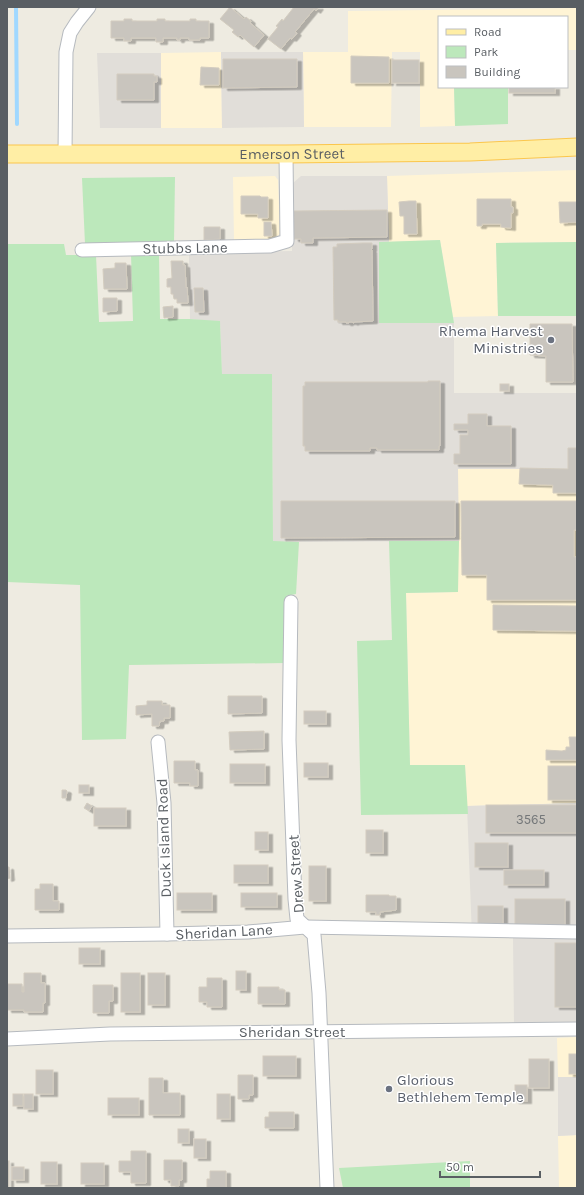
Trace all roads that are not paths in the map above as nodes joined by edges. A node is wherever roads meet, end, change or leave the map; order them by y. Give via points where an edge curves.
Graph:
1 (89, 7) edge
2 (577, 147) edge
3 (7, 154) edge
4 (65, 154) junction
5 (286, 154) junction
6 (82, 250) dead end
7 (291, 602) dead end
8 (158, 742) dead end
9 (305, 927) junction
10 (577, 932) edge
11 (167, 934) junction
12 (7, 936) edge
13 (577, 1029) edge
14 (320, 1032) junction
15 (7, 1039) edge
16 (327, 1188) edge

1 - 4 street via 70,33 66,52
2 - 5 main road, Emerson Street via 470,152
3 - 4 main road, Emerson Street
4 - 5 main road, Emerson Street
5 - 6 street, Stubbs Lane via 286,241 270,246
7 - 9 street, Drew Street via 289,740 295,899 297,919
8 - 11 street, Duck Island Road via 164,803
9 - 10 street, Sheridan Lane
9 - 11 street, Sheridan Lane via 248,932
9 - 14 street, Drew Street via 314,935
11 - 12 street, Sheridan Lane
13 - 14 street, Sheridan Street
14 - 15 street, Sheridan Street via 110,1034
14 - 16 street, Drew Street

